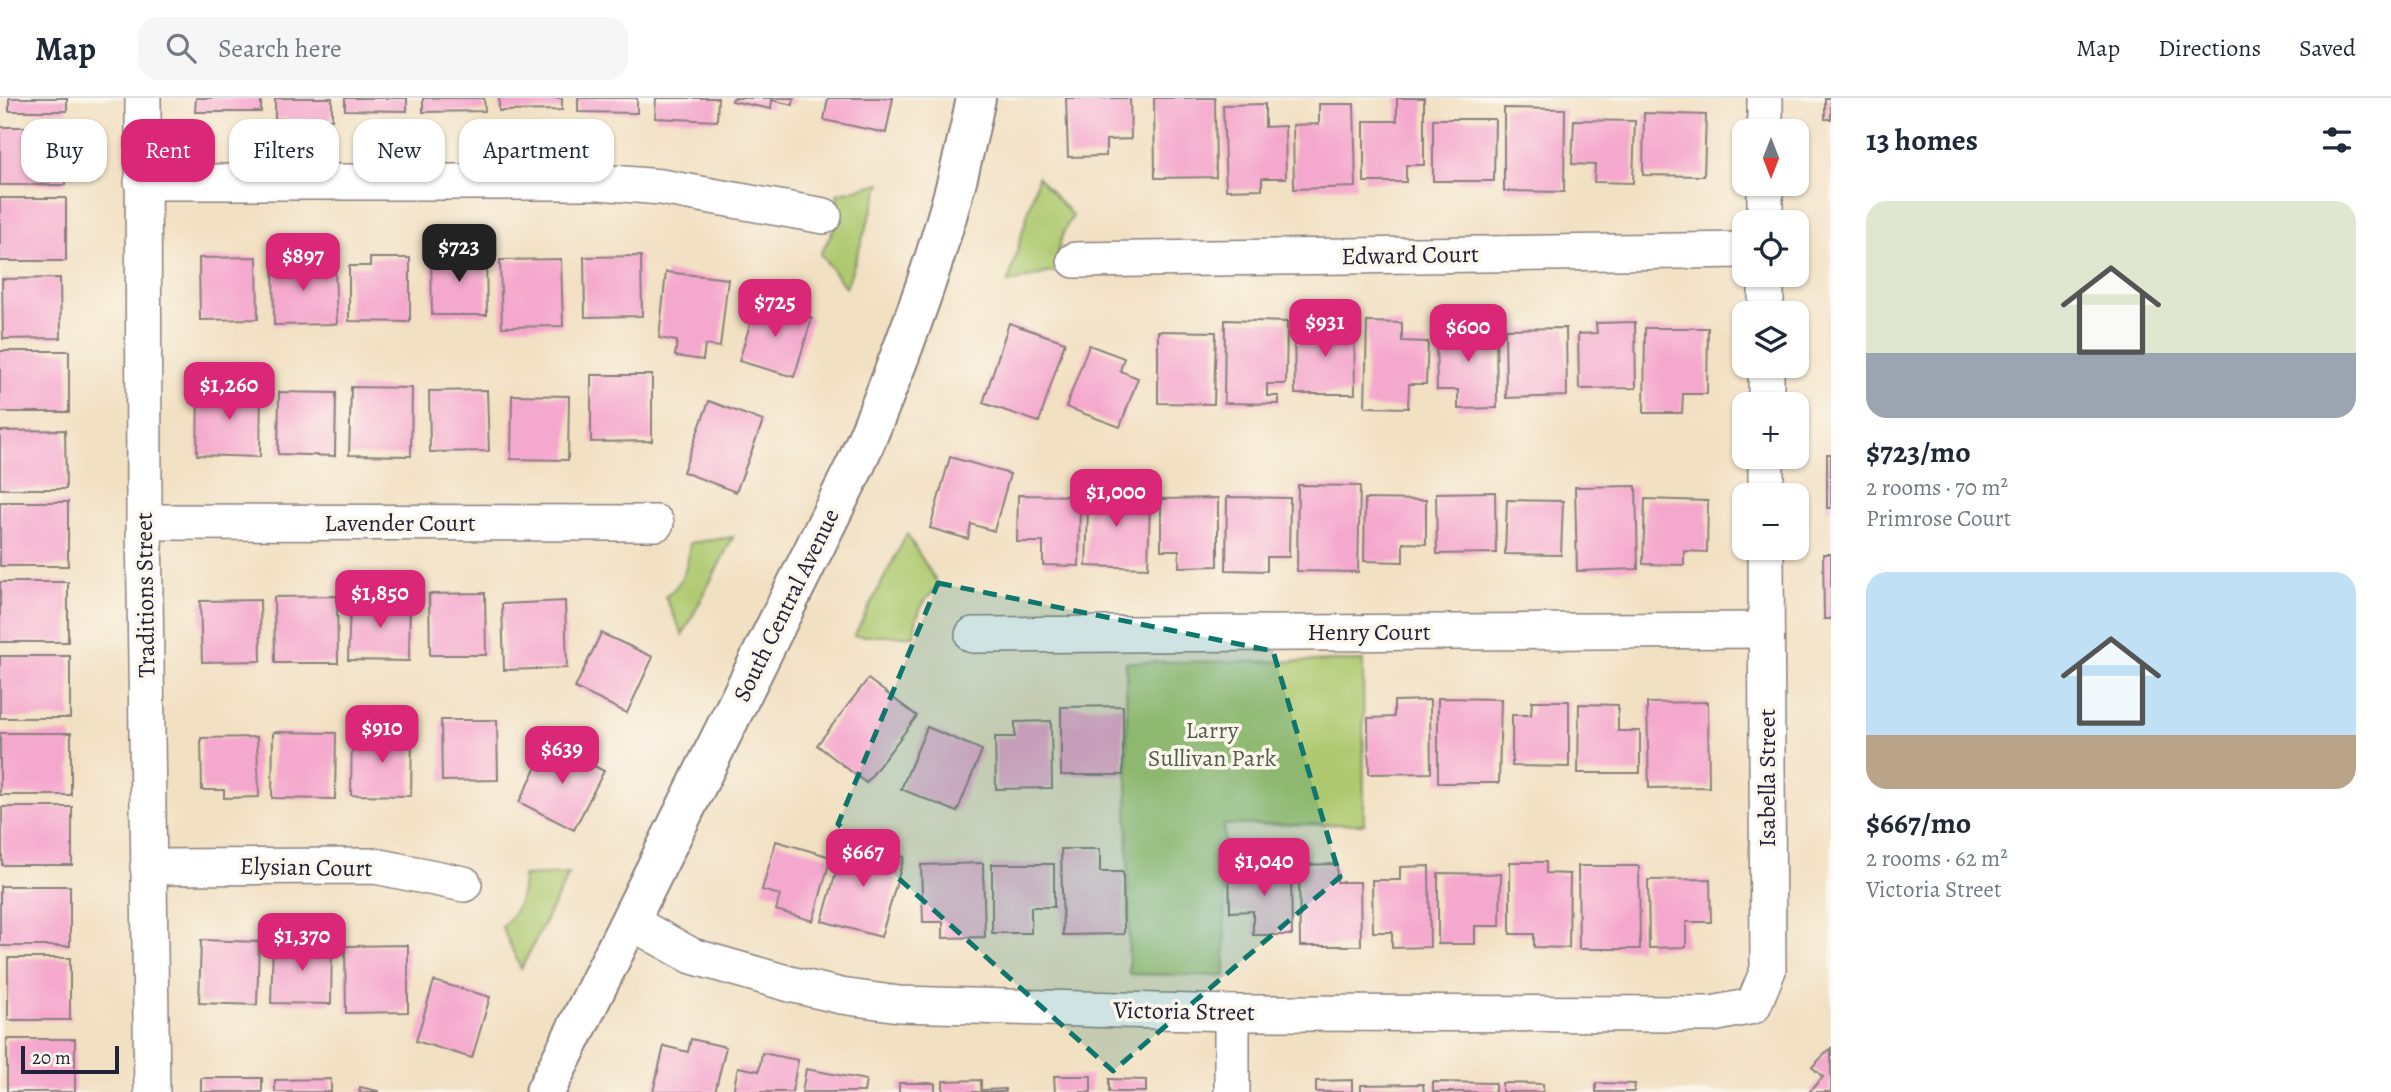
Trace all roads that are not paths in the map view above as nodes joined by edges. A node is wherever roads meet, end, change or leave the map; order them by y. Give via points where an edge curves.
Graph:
1 (144, 98) edge
2 (976, 98) edge
3 (1765, 98) edge
4 (144, 119) edge
5 (1765, 119) edge
6 (142, 182) edge
7 (215, 182) edge
8 (824, 216) dead end
9 (1732, 250) edge
10 (1075, 260) dead end
11 (144, 522) junction
12 (656, 523) dead end
13 (1766, 560) edge
14 (1766, 630) junction
15 (973, 635) dead end
16 (148, 867) junction
17 (464, 884) dead end
18 (629, 921) junction
19 (1754, 1006) joint
20 (1232, 1013) junction
21 (152, 1092) edge
22 (545, 1092) edge
23 (1232, 1092) edge

1 - 4 street, Traditions Street
2 - 18 street, South Central Avenue via 936,260 897,369 856,464
3 - 5 street
6 - 11 street, Traditions Street
7 - 8 street via 599,182 661,187
9 - 10 street, Edward Court
11 - 12 street, Lavender Court
11 - 16 street, Traditions Street
13 - 14 street, Isabella Street
14 - 15 street, Henry Court
14 - 19 street, Isabella Street via 1768,970
16 - 17 street, Elysian Court via 375,866
16 - 21 street, Traditions Street
18 - 20 street, Victoria Street via 692,956 841,996 900,1004
18 - 22 street, South Central Avenue
19 - 20 street, Victoria Street via 1712,1014
20 - 23 street

